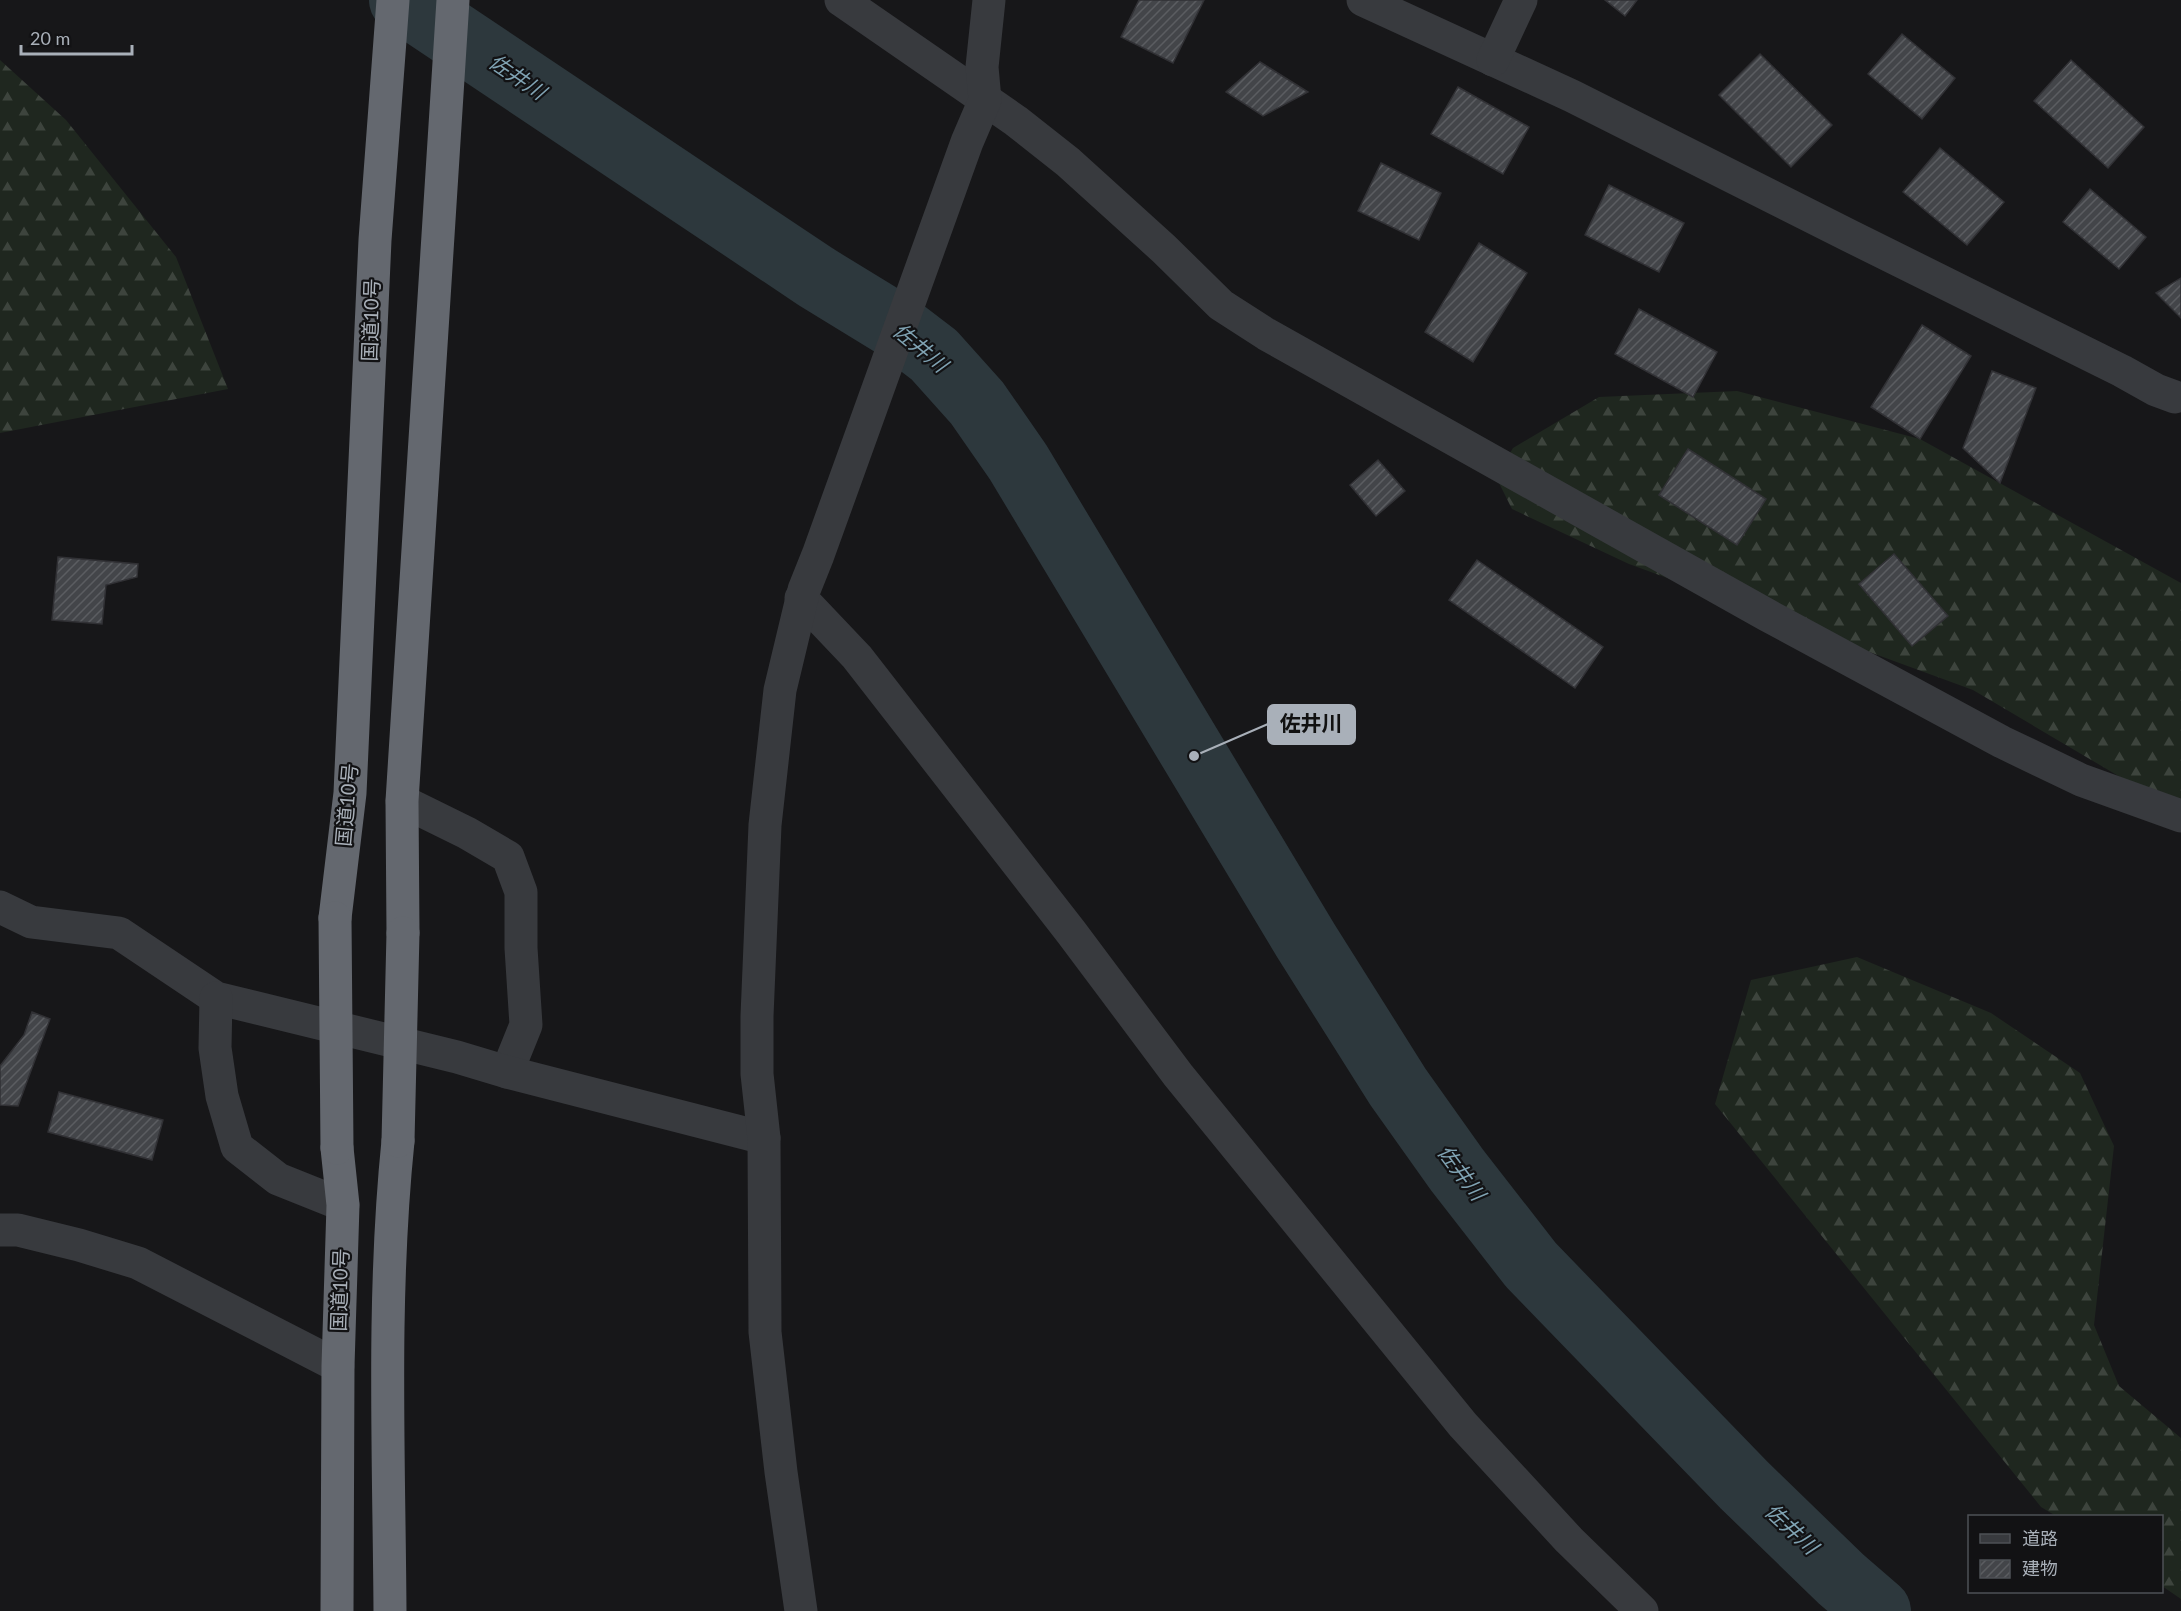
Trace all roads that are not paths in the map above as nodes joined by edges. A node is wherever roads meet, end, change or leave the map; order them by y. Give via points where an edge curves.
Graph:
1 (393, 0) edge
2 (453, 0) edge
3 (841, 0) edge
4 (989, 0) edge
5 (1364, 0) edge
6 (1521, 0) edge
7 (1493, 60) junction
8 (986, 100) junction
9 (2175, 397) dead end
10 (801, 598) junction
11 (402, 801) junction
12 (2181, 816) edge
13 (0, 907) edge
14 (216, 998) junction
15 (507, 1072) junction
16 (764, 1138) junction
17 (344, 1205) junction
18 (0, 1230) edge
19 (338, 1366) junction
20 (338, 1611) edge
21 (390, 1611) edge
22 (801, 1611) edge
23 (1642, 1611) edge

1 - 17 highway, 国道10号, bridge via 375,240 351,793 335,918 338,1148
2 - 11 highway
3 - 8 street
4 - 8 street via 982,67
5 - 7 street
6 - 7 street
7 - 9 street via 1683,150
8 - 10 street via 967,142
8 - 12 street via 1068,162 1221,305 1266,334 2002,742 2081,780
10 - 16 street via 780,690 765,825 757,1016 757,1074
10 - 23 street via 857,657 1178,1075 1463,1425 1569,1540
11 - 15 street via 508,857 521,892 526,1024
11 - 21 highway, bridge via 398,1141 391,1206 387,1366
13 - 14 street via 31,922 119,933
14 - 15 street
14 - 17 street via 215,1048 222,1096 237,1147 278,1179
15 - 16 street
16 - 22 street via 765,1332 780,1472
17 - 19 highway, 国道10号
18 - 19 street via 18,1230 138,1263
19 - 20 highway, 国道10号

